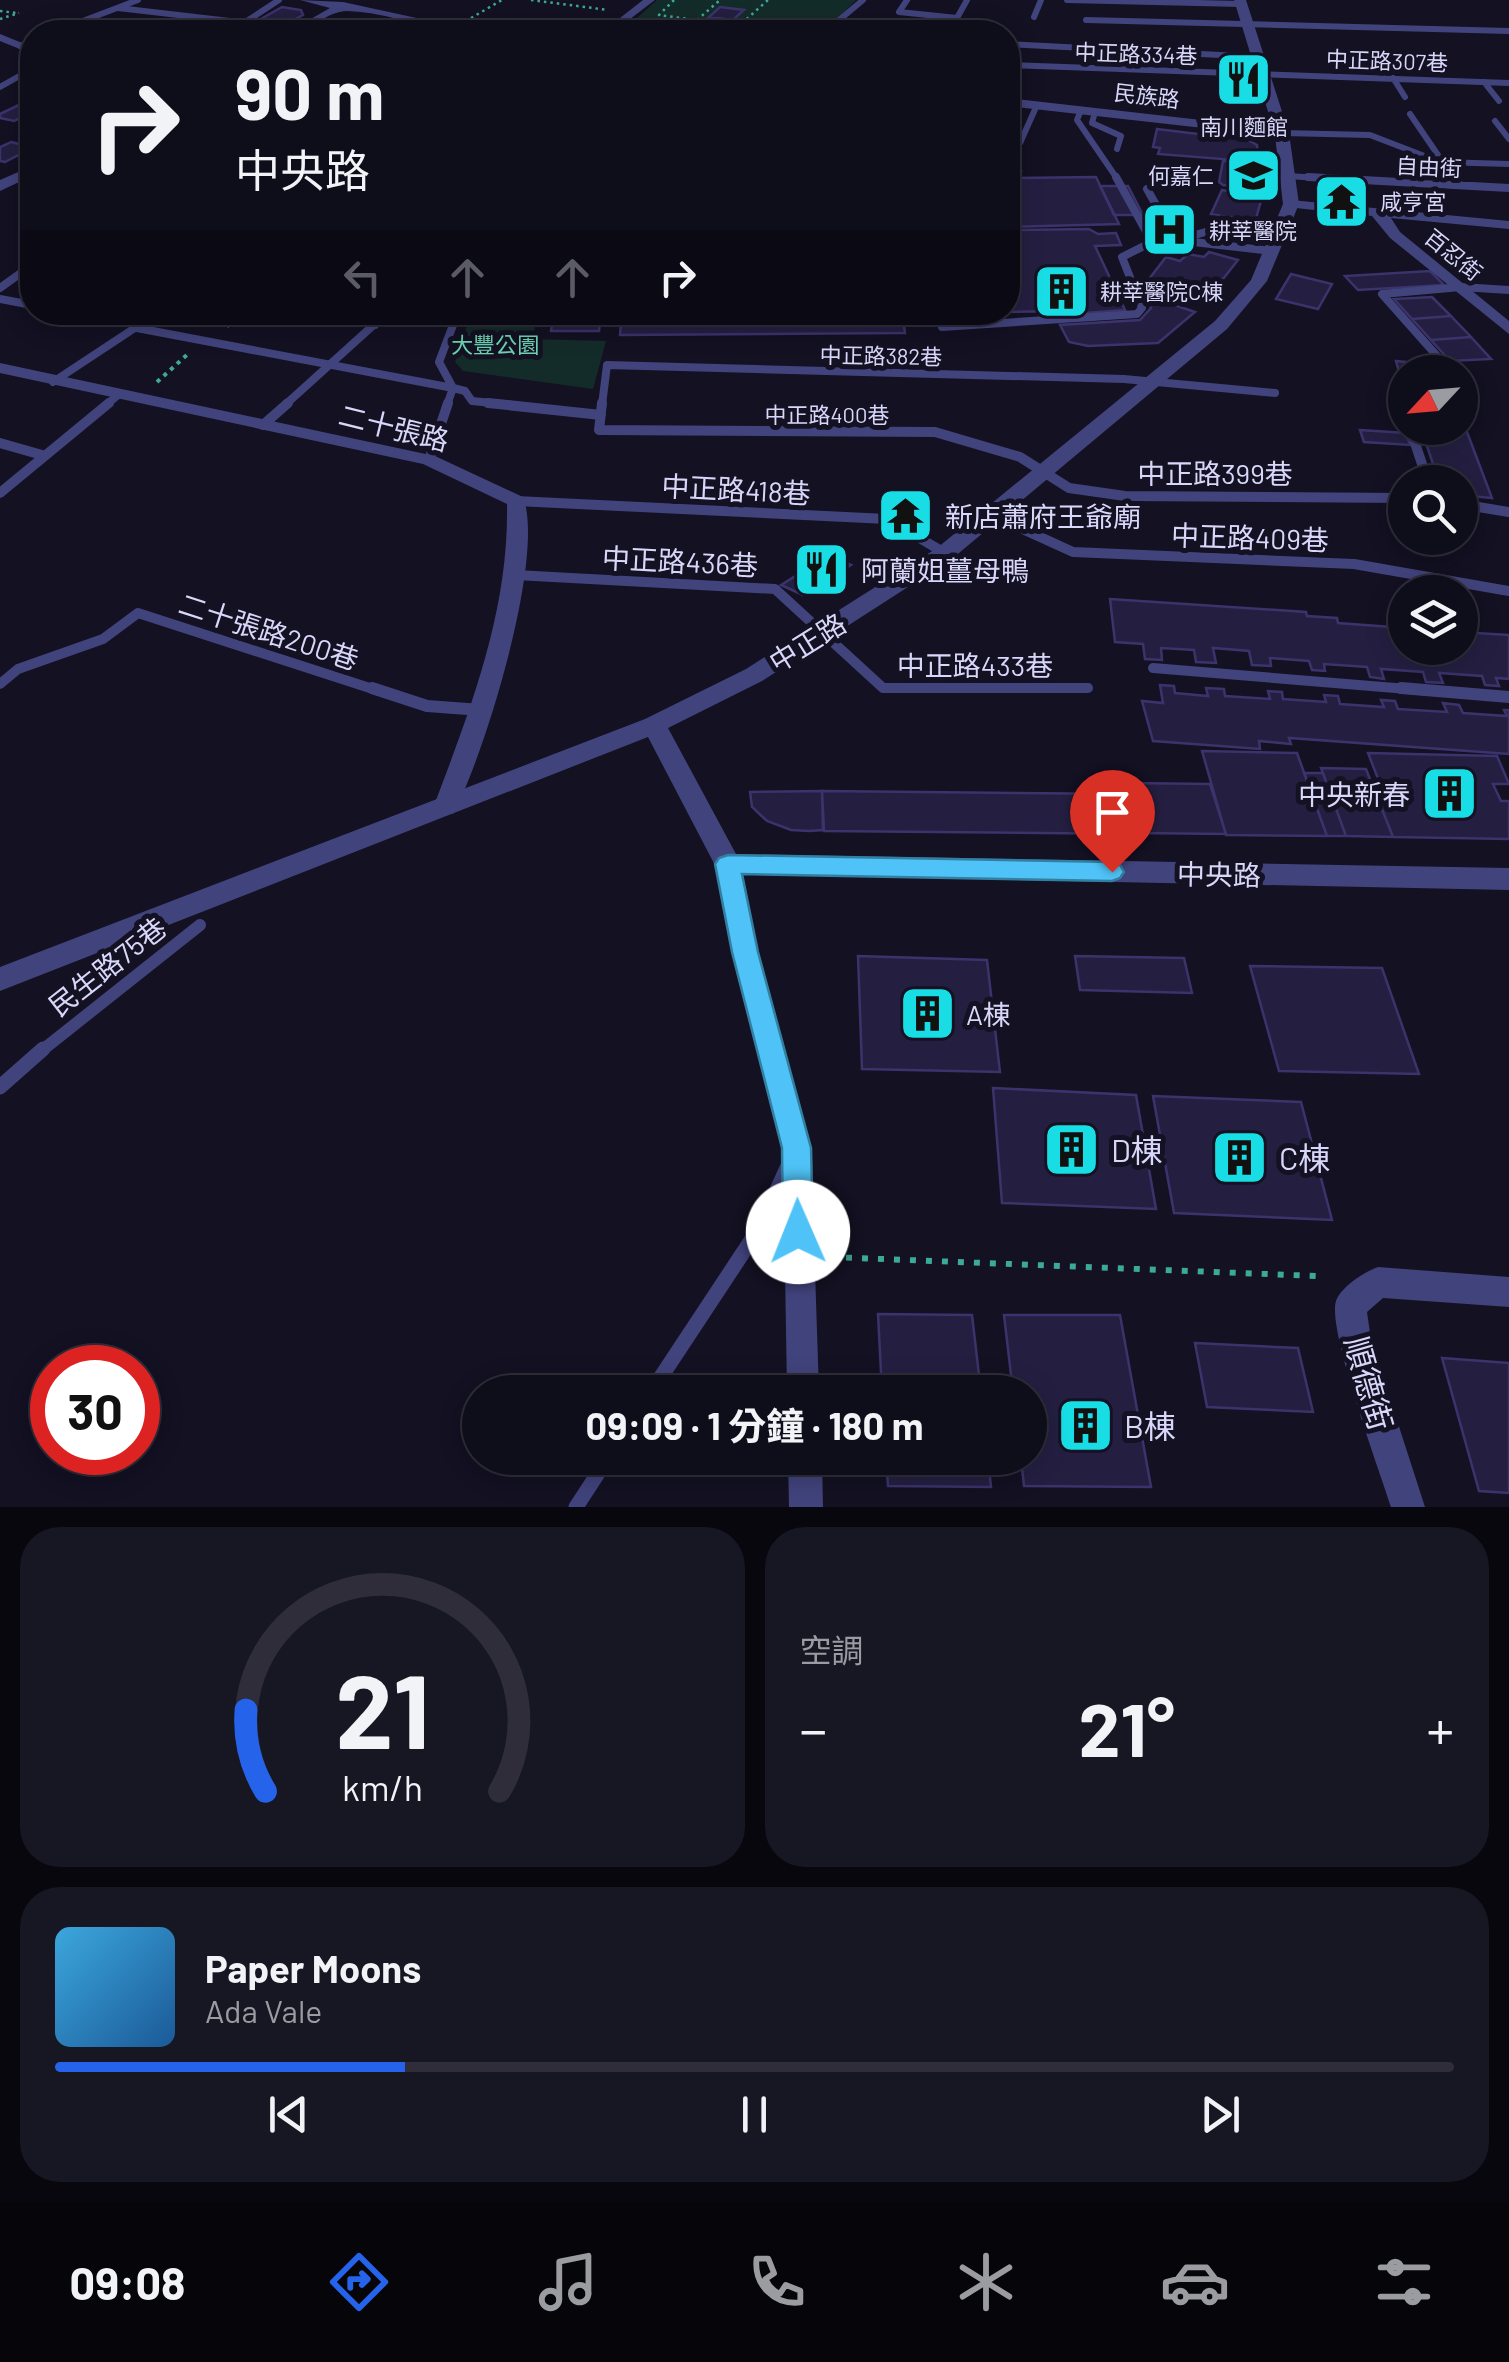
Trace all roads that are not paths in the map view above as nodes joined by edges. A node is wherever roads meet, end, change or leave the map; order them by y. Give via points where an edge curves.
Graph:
1 (138, 0) edge
2 (279, 0) edge
3 (306, 0) edge
4 (357, 0) edge
5 (650, 0) edge
6 (863, 0) edge
7 (907, 0) edge
8 (967, 0) edge
9 (1040, 0) edge
10 (1067, 0) edge
11 (1088, 1) edge
12 (1240, 2) edge
13 (341, 7) junction
14 (118, 8) junction
15 (1034, 16) dead end
16 (86, 20) edge
17 (221, 20) edge
18 (251, 20) edge
19 (317, 20) edge
20 (391, 20) edge
21 (624, 20) edge
22 (839, 20) edge
23 (1086, 20) dead end
24 (1248, 26) junction
25 (1509, 30) edge
26 (1020, 45) edge
27 (1259, 58) junction
28 (1020, 66) edge
29 (1264, 74) junction
30 (1393, 78) junction
31 (1484, 82) junction
32 (1509, 83) edge
33 (1404, 97) dead end
34 (1499, 101) dead end
35 (1020, 103) edge
36 (1037, 105) junction
37 (1088, 111) junction
38 (1410, 114) dead end
39 (1496, 121) dead end
40 (1119, 132) junction
41 (1282, 133) junction
42 (1089, 139) junction
43 (1509, 139) edge
44 (1020, 143) edge
45 (1118, 149) dead end
46 (1440, 162) junction
47 (1509, 164) edge
48 (1287, 176) junction
49 (1460, 185) junction
50 (1509, 188) edge
51 (1147, 189) dead end
52 (1291, 204) junction
53 (1374, 211) junction
54 (1509, 225) edge
55 (1176, 240) junction
56 (1152, 242) junction
57 (1275, 243) junction
58 (1461, 287) junction
59 (1509, 290) edge
60 (1020, 322) edge
61 (141, 325) edge
62 (375, 325) edge
63 (453, 325) edge
64 (941, 325) edge
65 (972, 325) edge
66 (137, 328) junction
67 (1509, 329) edge
68 (1436, 355) edge
69 (331, 364) junction
70 (0, 368) edge
71 (53, 382) junction
72 (1153, 382) junction
73 (453, 388) junction
74 (1274, 393) dead end
75 (117, 396) junction
76 (601, 416) junction
77 (264, 425) junction
78 (0, 444) edge
79 (42, 455) junction
80 (429, 460) junction
81 (1046, 473) junction
82 (13, 482) junction
83 (0, 484) edge
84 (0, 493) edge
85 (1388, 496) edge
86 (516, 501) junction
87 (1478, 507) edge
88 (1509, 512) edge
89 (994, 516) junction
90 (945, 553) junction
91 (516, 575) junction
92 (1509, 591) edge
93 (824, 632) junction
94 (1153, 668) dead end
95 (0, 684) edge
96 (1088, 688) dead end
97 (1509, 698) edge
98 (481, 710) junction
99 (654, 724) junction
100 (446, 808) junction
101 (728, 864) junction
102 (1509, 879) edge
103 (200, 925) dead end
104 (0, 979) edge
105 (0, 1086) edge
106 (796, 1148) junction
107 (1509, 1292) edge
108 (662, 1375) edge
109 (803, 1375) edge
110 (597, 1475) edge
111 (805, 1475) edge
112 (576, 1507) edge
113 (806, 1507) edge
114 (1408, 1507) edge

1 - 14 lane
2 - 18 lane
3 - 13 street
4 - 13 street
5 - 21 street
6 - 22 lane
7 - 8 lane via 899,12 956,18
9 - 15 lane
10 - 11 lane
11 - 12 lane
12 - 24 street, 中正路
13 - 19 street
13 - 20 street
14 - 16 lane
14 - 17 lane
23 - 24 lane
24 - 25 lane
24 - 27 street, 中正路
26 - 27 lane
27 - 29 street, 中正路
28 - 29 lane, 中正路334巷
29 - 30 lane, 中正路307巷
29 - 41 street, 中正路
30 - 31 lane, 中正路307巷
30 - 33 lane
31 - 32 lane, 中正路307巷
31 - 34 lane
35 - 36 street, 民族路
36 - 37 street, 民族路
36 - 44 lane
37 - 40 lane via 1092,124
37 - 41 street, 民族路
37 - 42 lane via 1076,120
38 - 46 lane
39 - 43 lane
40 - 42 lane
40 - 45 lane
41 - 46 lane via 1384,138
41 - 48 street, 中正路
42 - 56 lane
46 - 47 lane
46 - 49 lane
48 - 49 lane, 自由街
48 - 52 street, 中正路
49 - 50 lane, 自由街
51 - 55 lane
52 - 53 street
52 - 57 street, 中正路
53 - 54 street
53 - 58 street, 百忍街
55 - 56 lane
55 - 57 lane
55 - 57 lane via 1191,232 1251,230
56 - 60 lane via 1122,257 1142,308 1137,314
57 - 72 street, 中正路 via 1259,281 1221,325
58 - 59 lane
58 - 67 street, 百忍街
58 - 68 lane via 1382,294
61 - 66 lane
62 - 69 lane
63 - 73 lane via 438,362
64 - 65 lane
66 - 69 lane
66 - 71 lane
69 - 73 lane
69 - 77 lane
70 - 71 street, 二十張路
71 - 75 street, 二十張路
72 - 74 lane, 中正路382巷
72 - 76 lane, 中正路382巷 via 608,366
72 - 81 street, 中正路
73 - 76 lane via 472,401
73 - 80 lane
75 - 77 street, 二十張路
75 - 79 lane
76 - 81 lane, 中正路400巷 via 599,430 935,432 1020,457
77 - 80 street, 二十張路
78 - 79 lane
79 - 82 lane
80 - 86 street, 二十張路
81 - 85 lane, 中正路399巷 via 1069,488 1124,496
81 - 89 street, 中正路
82 - 83 lane
82 - 84 lane
86 - 90 lane, 中正路418巷 via 888,519
86 - 91 street
87 - 88 lane
89 - 90 street, 中正路
89 - 92 lane, 中正路409巷 via 1074,552 1354,564
90 - 93 street, 中正路
91 - 93 lane, 中正路436巷 via 775,589
91 - 98 street
93 - 96 lane, 中正路433巷 via 883,688
93 - 99 street, 中正路
94 - 97 lane
95 - 98 lane, 二十張路200巷 via 18,669 103,639 138,613 427,706
98 - 100 street
99 - 100 street, 中正路
99 - 101 street
100 - 104 street, 中正路
101 - 102 street, 中央路
101 - 106 street
103 - 105 lane, 民生路75巷
106 - 108 lane via 760,1227
106 - 109 street
107 - 114 street, 順德街 via 1378,1282 1350,1306
110 - 112 lane
111 - 113 street

